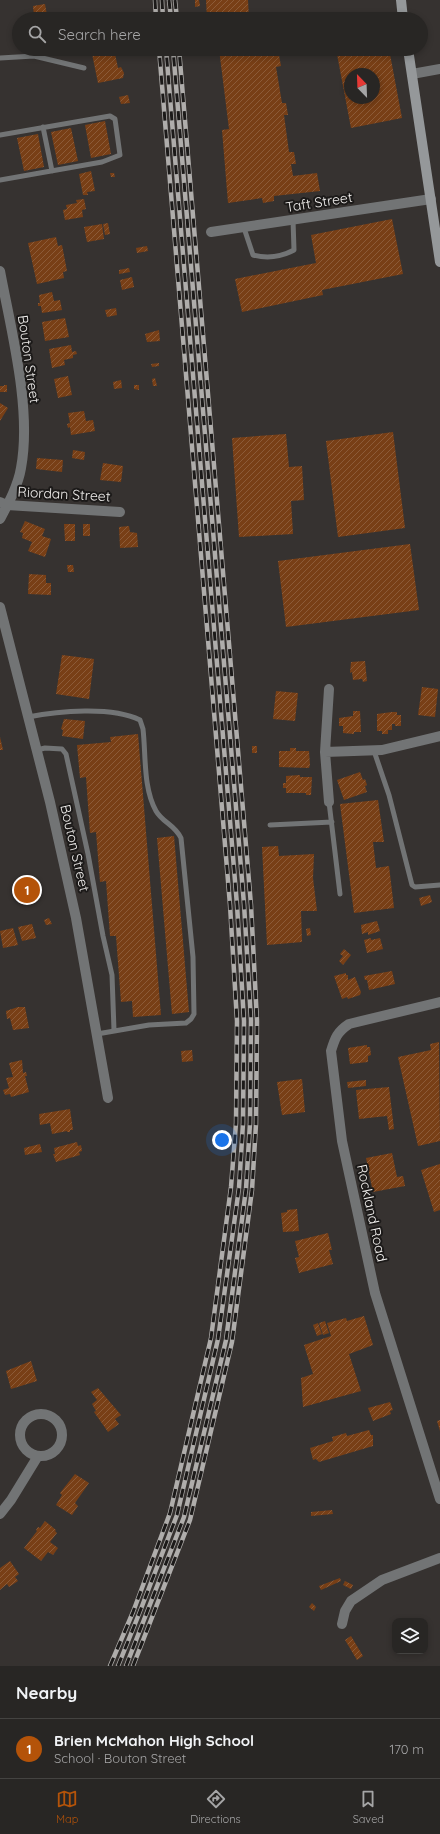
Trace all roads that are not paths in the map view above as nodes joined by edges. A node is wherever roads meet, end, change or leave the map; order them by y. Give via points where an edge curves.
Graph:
1 (400, 0) edge
2 (403, 12) edge
3 (409, 56) edge
4 (0, 58) edge
5 (84, 68) dead end
6 (440, 69) edge
7 (412, 74) junction
8 (43, 127) junction
9 (0, 135) edge
10 (52, 171) junction
11 (0, 180) edge
12 (432, 199) junction
13 (293, 220) junction
14 (244, 228) junction
15 (212, 232) dead end
16 (440, 262) edge
17 (0, 271) edge
18 (4, 504) edge
19 (120, 512) dead end
20 (0, 519) edge
21 (0, 607) edge
22 (329, 689) dead end
23 (28, 717) junction
24 (440, 736) edge
25 (37, 750) junction
26 (374, 751) junction
27 (325, 752) junction
28 (329, 802) joint
29 (332, 822) junction
30 (270, 825) dead end
31 (440, 885) edge
32 (340, 894) dead end
33 (440, 1002) edge
34 (114, 1030) junction
35 (97, 1034) junction
36 (108, 1098) dead end
37 (38, 1456) junction
38 (440, 1499) edge
39 (0, 1514) edge
40 (440, 1558) edge
41 (342, 1624) dead end

1 - 2 main road
3 - 7 main road
4 - 5 lane via 34,56
6 - 7 street
7 - 12 main road
8 - 9 lane
8 - 10 lane
8 - 10 lane via 110,116 115,119 120,155 102,162
10 - 11 lane
12 - 13 street, Taft Street
12 - 16 main road
13 - 14 street, Taft Street
13 - 14 lane via 294,250 282,256 261,257 253,254
14 - 15 street, Taft Street
17 - 18 street, Bouton Street via 20,375 24,432 21,469
18 - 19 street, Riordan Street
18 - 20 street, Bouton Street
21 - 23 street, Bouton Street
22 - 27 street
23 - 25 street, Bouton Street
23 - 34 lane via 57,711 75,711 128,715 140,720 148,782 154,806 157,813 176,828 181,838 193,957 194,1014 186,1023
24 - 26 street
25 - 34 lane via 62,749 66,754 112,975
25 - 35 street, Bouton Street via 76,918
26 - 27 street
26 - 31 lane via 389,795 412,885
27 - 28 street
28 - 29 lane
29 - 30 lane
29 - 32 lane
33 - 38 street, Rockland Road via 348,1024 335,1036 332,1051 342,1141 375,1294
34 - 35 lane
35 - 36 street, Bouton Street
37 - 37 street via 26,1450 20,1437 21,1429 29,1418 43,1414 56,1421 62,1434 58,1448 52,1453
37 - 39 street
40 - 41 street via 382,1580 351,1600

